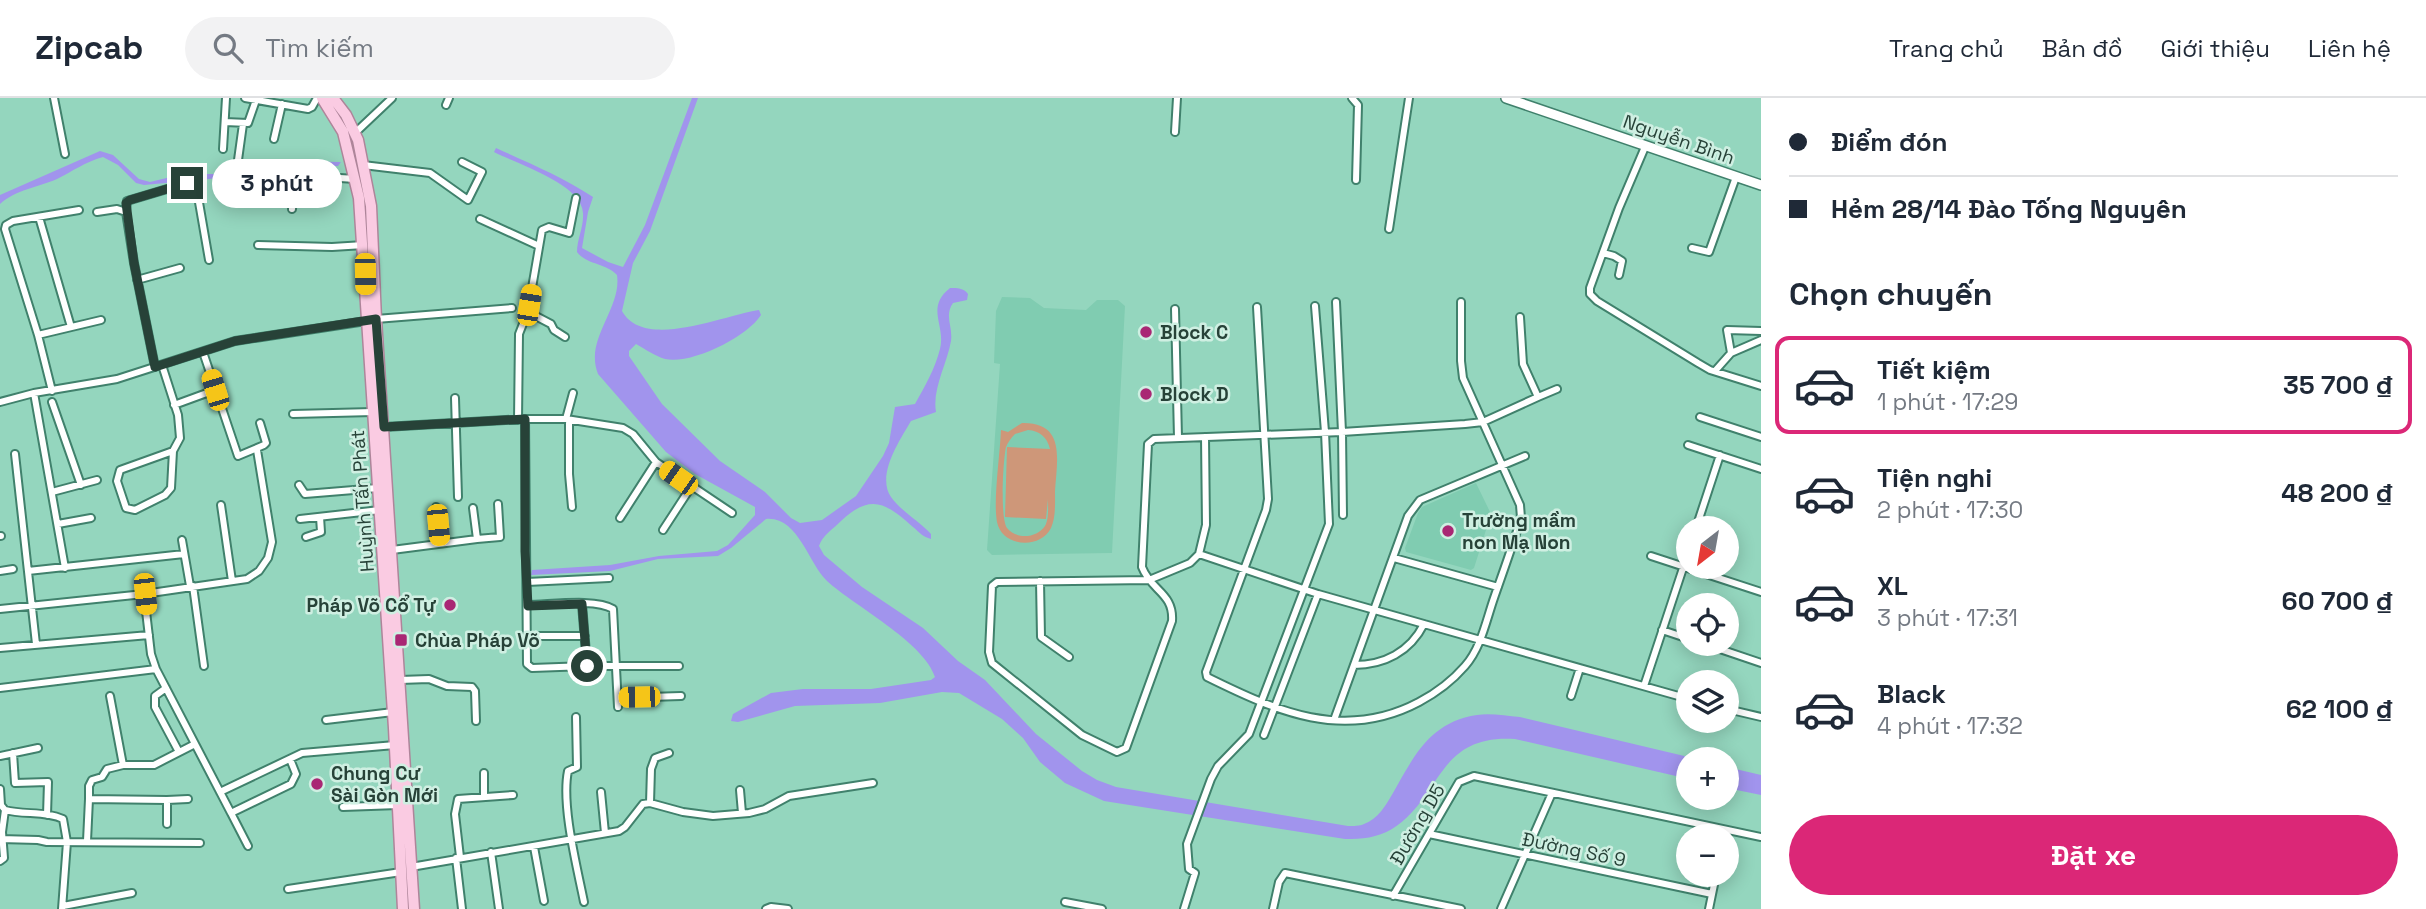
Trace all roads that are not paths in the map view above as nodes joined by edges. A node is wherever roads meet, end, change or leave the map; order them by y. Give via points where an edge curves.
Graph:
1 (54, 98) edge
2 (226, 98) edge
3 (245, 98) edge
4 (319, 98) edge
5 (334, 98) edge
6 (392, 98) edge
7 (1177, 98) edge
8 (1352, 98) edge
9 (1409, 98) edge
10 (1506, 98) edge
11 (256, 100) junction
12 (282, 104) junction
13 (225, 122) junction
14 (243, 124) junction
15 (1175, 132) dead end
16 (355, 133) junction
17 (274, 139) dead end
18 (1645, 147) junction
19 (223, 149) dead end
20 (65, 154) dead end
21 (238, 160) dead end
22 (462, 162) dead end
23 (363, 165) junction
24 (1736, 177) junction
25 (355, 179) junction
26 (1356, 180) dead end
27 (1761, 185) edge
28 (576, 198) dead end
29 (292, 209) dead end
30 (79, 210) dead end
31 (97, 212) dead end
32 (125, 212) junction
33 (39, 217) junction
34 (480, 219) dead end
35 (1389, 229) dead end
36 (258, 245) dead end
37 (363, 245) junction
38 (539, 246) junction
39 (1692, 248) dead end
40 (1603, 253) junction
41 (209, 260) dead end
42 (180, 268) dead end
43 (1619, 275) dead end
44 (137, 280) junction
45 (1336, 302) dead end
46 (1461, 302) dead end
47 (1315, 306) dead end
48 (1257, 307) dead end
49 (512, 308) dead end
50 (1175, 309) dead end
51 (528, 312) junction
52 (1520, 317) dead end
53 (101, 320) dead end
54 (371, 320) junction
55 (71, 327) junction
56 (1761, 331) edge
57 (38, 335) junction
58 (565, 337) dead end
59 (1761, 340) edge
60 (203, 352) junction
61 (1731, 353) junction
62 (159, 366) junction
63 (1715, 371) junction
64 (1761, 386) edge
65 (1557, 388) dead end
66 (215, 390) junction
67 (52, 391) junction
68 (34, 393) junction
69 (573, 393) dead end
70 (1538, 397) junction
71 (455, 398) dead end
72 (0, 402) edge
73 (52, 402) dead end
74 (174, 405) junction
75 (373, 412) junction
76 (293, 414) dead end
77 (1700, 417) dead end
78 (522, 419) junction
79 (567, 420) junction
80 (1483, 422) junction
81 (260, 423) dead end
82 (458, 423) junction
83 (384, 427) junction
84 (1325, 432) junction
85 (1342, 432) junction
86 (1263, 435) junction
87 (1761, 436) edge
88 (1205, 437) junction
89 (1178, 438) junction
90 (1688, 445) dead end
91 (257, 450) junction
92 (173, 451) junction
93 (15, 454) dead end
94 (1720, 455) junction
95 (1525, 456) dead end
96 (656, 462) junction
97 (1502, 466) junction
98 (1761, 469) edge
99 (97, 480) dead end
100 (81, 485) junction
101 (299, 485) dead end
102 (691, 487) junction
103 (378, 488) junction
104 (52, 492) junction
105 (458, 497) dead end
106 (498, 504) dead end
107 (221, 505) dead end
108 (436, 507) dead end
109 (572, 507) dead end
110 (473, 508) dead end
111 (380, 510) junction
112 (733, 513) dead end
113 (1343, 515) dead end
114 (1700, 516) edge
115 (320, 517) junction
116 (91, 518) dead end
117 (620, 518) dead end
118 (300, 519) dead end
119 (58, 524) junction
120 (663, 530) dead end
121 (306, 537) dead end
122 (477, 539) junction
123 (182, 540) dead end
124 (440, 543) junction
125 (392, 550) junction
126 (184, 554) junction
127 (1199, 554) junction
128 (1651, 556) dead end
129 (1394, 558) junction
130 (1676, 564) edge
131 (65, 568) junction
132 (13, 569) dead end
133 (1244, 570) junction
134 (0, 571) edge
135 (27, 571) junction
136 (609, 578) dead end
137 (1679, 579) edge
138 (1722, 579) edge
139 (1149, 580) junction
140 (232, 581) junction
141 (1040, 581) junction
142 (527, 582) junction
143 (192, 586) junction
144 (1498, 587) junction
145 (1304, 590) junction
146 (1761, 592) edge
147 (145, 594) junction
148 (1318, 594) junction
149 (32, 604) junction
150 (582, 604) junction
151 (528, 606) junction
152 (0, 609) edge
153 (1374, 610) junction
154 (392, 620) junction
155 (1424, 624) junction
156 (1662, 630) junction
157 (149, 635) junction
158 (1676, 635) edge
159 (527, 636) junction
160 (585, 636) junction
161 (1480, 640) junction
162 (36, 643) junction
163 (0, 648) edge
164 (1739, 656) edge
165 (1069, 657) dead end
166 (1761, 663) edge
167 (617, 665) junction
168 (1354, 665) junction
169 (204, 666) dead end
170 (587, 666) junction
171 (679, 666) dead end
172 (1580, 668) junction
173 (156, 669) junction
174 (400, 680) junction
175 (1644, 686) junction
176 (0, 688) edge
177 (166, 688) junction
178 (1676, 695) edge
179 (110, 696) dead end
180 (681, 696) dead end
181 (1571, 696) dead end
182 (618, 698) junction
183 (1261, 703) junction
184 (618, 706) dead end
185 (1274, 708) junction
186 (393, 712) junction
187 (1739, 712) edge
188 (576, 717) dead end
189 (1761, 717) edge
190 (326, 720) dead end
191 (1334, 720) junction
192 (476, 721) dead end
193 (1264, 735) dead end
194 (195, 744) junction
195 (395, 745) junction
196 (38, 748) dead end
197 (179, 752) junction
198 (669, 752) dead end
199 (13, 754) junction
200 (0, 756) edge
201 (290, 759) junction
202 (123, 765) junction
203 (485, 773) dead end
204 (873, 783) dead end
205 (0, 789) edge
206 (740, 790) dead end
207 (220, 792) junction
208 (601, 792) dead end
209 (1552, 793) junction
210 (513, 795) dead end
211 (484, 797) junction
212 (89, 799) junction
213 (188, 799) dead end
214 (167, 800) junction
215 (650, 803) junction
216 (398, 806) junction
217 (343, 807) dead end
218 (5, 810) junction
219 (231, 813) junction
220 (742, 813) junction
221 (47, 815) junction
222 (167, 824) dead end
223 (1686, 824) edge
224 (605, 833) junction
225 (1429, 834) junction
226 (1739, 835) edge
227 (1761, 837) edge
228 (1, 839) edge
229 (572, 839) junction
230 (87, 841) junction
231 (67, 842) junction
232 (200, 844) dead end
233 (248, 846) dead end
234 (534, 847) junction
235 (491, 852) junction
236 (1525, 855) junction
237 (458, 858) junction
238 (0, 860) edge
239 (411, 867) junction
240 (401, 872) junction
241 (1713, 887) edge
242 (288, 889) dead end
243 (132, 893) dead end
244 (1712, 894) junction
245 (1393, 896) junction
246 (544, 901) dead end
247 (584, 902) dead end
248 (1065, 902) dead end
249 (63, 907) edge
250 (403, 909) edge
251 (414, 909) edge
252 (462, 909) edge
253 (499, 909) edge
254 (766, 909) edge
255 (788, 909) edge
256 (1102, 909) edge
257 (1184, 909) edge
258 (1273, 909) edge
259 (1461, 909) edge
260 (1501, 909) edge
261 (1709, 909) edge

1 - 20 street
2 - 13 street
3 - 11 street
4 - 12 street via 308,108
4 - 25 main road, Huỳnh Tấn Phát via 343,132
5 - 16 main road, Huỳnh Tấn Phát
6 - 16 street
7 - 15 street
8 - 26 street via 1358,105
9 - 35 street
10 - 18 main road, Nguyễn Bình
11 - 12 street
11 - 14 street via 249,121
12 - 17 street
13 - 14 street
13 - 19 street
14 - 21 street
16 - 23 main road, Huỳnh Tấn Phát
18 - 24 main road, Nguyễn Bình
18 - 40 street
22 - 23 street via 482,172 468,200 430,173
23 - 54 main road, Huỳnh Tấn Phát via 371,206
24 - 27 main road, Nguyễn Bình
24 - 39 street via 1709,252
25 - 29 street via 295,175
25 - 37 main road, Huỳnh Tấn Phát
28 - 38 street via 569,233 545,227
30 - 33 street
31 - 32 street
32 - 41 street via 127,201 187,183 196,185
32 - 44 street
33 - 55 street
33 - 57 street via 13,221 5,229
34 - 38 street
36 - 37 street
37 - 54 main road, Huỳnh Tấn Phát
38 - 51 street
40 - 43 street via 1622,261
40 - 63 street via 1590,294 1664,344
42 - 44 street
44 - 62 street
45 - 85 street
46 - 80 street via 1463,377
47 - 84 street
48 - 86 street
49 - 54 street
50 - 89 street
51 - 58 street
51 - 78 street via 519,334
52 - 70 street via 1523,364
53 - 55 street
54 - 60 street via 235,341
54 - 75 main road, Huỳnh Tấn Phát
54 - 83 main road, Huỳnh Tấn Phát
55 - 57 street
56 - 61 street via 1727,330
57 - 67 street
59 - 61 street
60 - 62 street
60 - 66 street
61 - 63 street
62 - 67 street
62 - 74 street
63 - 64 street
65 - 70 street
66 - 74 street
66 - 91 street via 238,456
67 - 68 street
68 - 72 street
68 - 104 street
69 - 79 street
70 - 80 street
71 - 82 street
73 - 100 street
74 - 92 street via 180,438
75 - 76 street
75 - 103 main road, Huỳnh Tấn Phát
77 - 87 street
78 - 79 street
78 - 82 street
78 - 142 street
79 - 96 street via 630,431
79 - 109 street
80 - 85 street
80 - 97 street
81 - 91 street via 266,443
82 - 83 street
82 - 105 street
83 - 125 main road, Huỳnh Tấn Phát
84 - 85 street
84 - 86 street
84 - 145 street via 1329,524
85 - 113 street
86 - 88 street
86 - 133 street via 1268,499
88 - 89 street
88 - 127 street via 1206,525
89 - 139 street via 1154,439 1148,444 1141,563
90 - 94 street
91 - 140 street via 272,542 259,571
92 - 92 street via 120,470 117,481 126,508 135,510 169,492
93 - 135 street
94 - 98 street
94 - 114 street
95 - 97 street
96 - 102 street
96 - 117 street
97 - 129 street via 1420,500 1408,516
97 - 144 street via 1521,517
99 - 100 street
100 - 104 street
101 - 103 street via 305,494
102 - 112 street
102 - 120 street
103 - 111 main road, Huỳnh Tấn Phát
104 - 119 street
106 - 122 street via 500,536
107 - 140 street
108 - 124 street
110 - 122 street
111 - 115 street
111 - 154 main road, Huỳnh Tấn Phát
115 - 118 street
115 - 121 street via 321,532
116 - 119 street
119 - 131 street
122 - 124 street
123 - 126 street
124 - 125 street
125 - 154 main road, Huỳnh Tấn Phát
126 - 131 street
126 - 143 street
127 - 133 street
127 - 139 street via 1190,564
128 - 130 street
129 - 144 street
129 - 153 street
131 - 135 street
132 - 134 street
133 - 145 street
133 - 183 street via 1206,672 1207,677
135 - 149 street
136 - 142 street
137 - 156 street
138 - 146 street
139 - 141 street
139 - 141 street via 1169,601 1172,621 1126,748 1117,752 1082,735 992,663 993,584
140 - 143 street
141 - 165 street via 1041,637
142 - 151 street
143 - 147 street
143 - 169 street
144 - 161 street
145 - 148 street
145 - 183 street
147 - 149 street
147 - 157 street
148 - 153 street
148 - 185 street
149 - 152 street
149 - 162 street
150 - 151 street
150 - 160 street
150 - 167 street via 613,609
151 - 159 street
153 - 155 street
153 - 168 street
154 - 174 main road, Huỳnh Tấn Phát
154 - 186 main road, Huỳnh Tấn Phát
155 - 161 street
155 - 168 street via 1415,640 1392,658
156 - 158 street
156 - 175 street
157 - 162 street
157 - 173 street
159 - 160 street
159 - 170 street via 529,667
160 - 170 street
161 - 172 street
161 - 191 street via 1466,666 1419,702 1373,719
162 - 163 street
164 - 166 street
167 - 170 street
167 - 171 street
167 - 182 street
168 - 191 street
172 - 175 street
172 - 181 street
173 - 176 street
173 - 177 street
174 - 192 street via 429,679 446,686 472,687
174 - 239 main road, Huỳnh Tấn Phát
175 - 178 street
177 - 194 street
177 - 197 street via 155,696 155,707
179 - 202 street
180 - 182 street
182 - 184 street
183 - 185 street
183 - 257 street via 1249,734 1211,779 1187,844 1189,869 1195,873
185 - 191 street
185 - 193 street
186 - 190 street
186 - 195 main road, Huỳnh Tấn Phát
187 - 189 street
188 - 229 street via 577,766 568,771 566,783
194 - 197 street
194 - 207 street
195 - 201 street via 302,753
195 - 216 main road, Huỳnh Tấn Phát
196 - 199 street
197 - 202 street via 154,765
198 - 215 street via 652,764
199 - 200 street
199 - 221 street via 15,783 48,782
201 - 207 street
201 - 219 street via 296,774 291,784
202 - 212 street via 92,780
203 - 211 street
204 - 220 street via 789,796 765,809
205 - 218 street
206 - 220 street
207 - 219 street
208 - 224 street
209 - 223 street
209 - 225 street, Đường D5 via 1474,776 1459,782
209 - 236 street
210 - 211 street
211 - 237 street via 457,800
212 - 214 street
212 - 230 street
213 - 214 street
214 - 222 street
215 - 220 street via 703,816
215 - 224 street via 641,806 622,829
216 - 217 street
216 - 240 main road, Huỳnh Tấn Phát
218 - 221 street
218 - 228 street
219 - 233 street
221 - 231 street via 63,819
224 - 229 street
225 - 236 street, Đường Số 9
225 - 245 street, Đường D5
226 - 227 street
228 - 231 street
228 - 238 street via 4,858
229 - 234 street
229 - 247 street
230 - 231 street
230 - 232 street
231 - 249 street
234 - 235 street
234 - 246 street
235 - 237 street
235 - 253 street
236 - 244 street, Đường Số 9
236 - 260 street
237 - 239 street
237 - 252 street
239 - 251 main road, Huỳnh Tấn Phát
240 - 242 street
240 - 250 main road, Huỳnh Tấn Phát
241 - 244 street
243 - 249 street
244 - 261 street
245 - 258 street via 1289,873 1281,877
245 - 259 street
248 - 256 street
254 - 255 street

